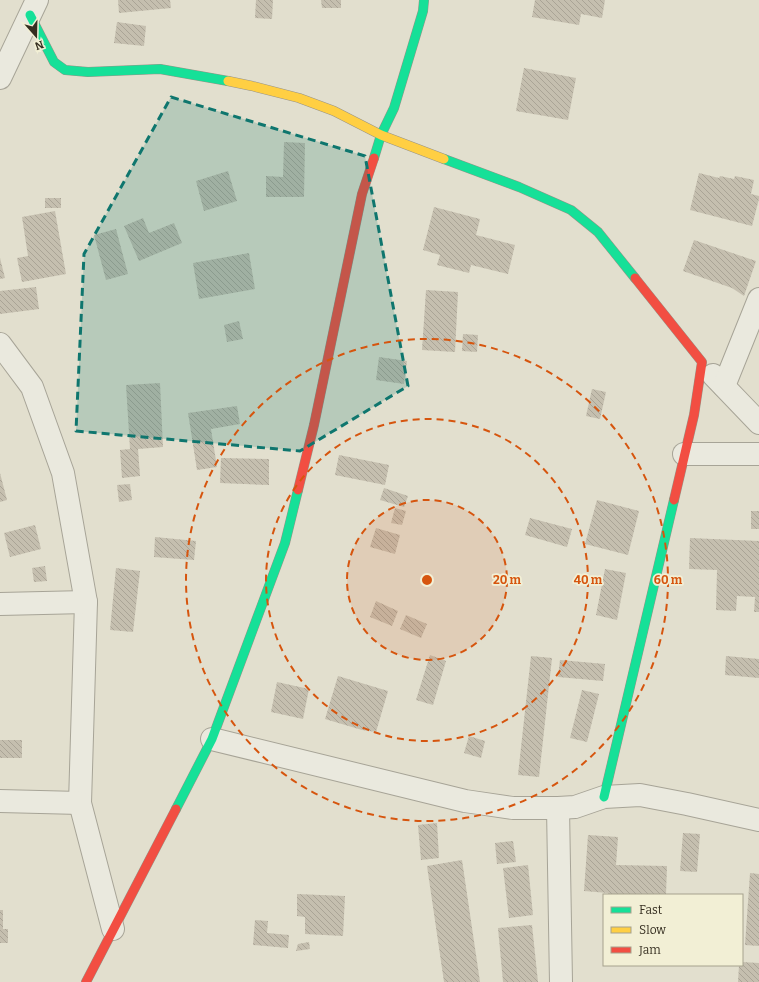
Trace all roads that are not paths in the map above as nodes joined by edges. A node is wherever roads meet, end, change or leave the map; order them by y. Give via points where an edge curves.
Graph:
1 (424, 0) edge
2 (34, 8) edge
3 (0, 78) edge
4 (381, 135) junction
5 (759, 299) edge
6 (0, 344) edge
7 (702, 362) junction
8 (724, 386) junction
9 (759, 423) edge
10 (684, 454) junction
11 (759, 454) edge
12 (86, 602) junction
13 (0, 604) edge
14 (212, 739) junction
15 (604, 797) junction
16 (0, 802) edge
17 (80, 803) junction
18 (558, 808) junction
19 (759, 820) edge
20 (113, 929) junction
21 (86, 982) edge
22 (561, 982) edge

1 - 4 street via 394,108
2 - 3 street
2 - 4 street via 54,62 65,70 88,72 160,69 252,86 299,98 334,111
4 - 7 street via 519,187 571,210 598,232
4 - 14 street via 362,194 314,425 285,543
5 - 8 street
6 - 12 street via 32,387 63,474
7 - 8 street
7 - 10 street via 694,415
8 - 9 street
10 - 11 street
10 - 15 street
12 - 13 street
12 - 17 street
14 - 18 street via 466,802 513,808
14 - 20 street
15 - 18 street via 575,807
15 - 19 street via 640,795
16 - 17 street
17 - 20 street
18 - 22 street
20 - 21 street

